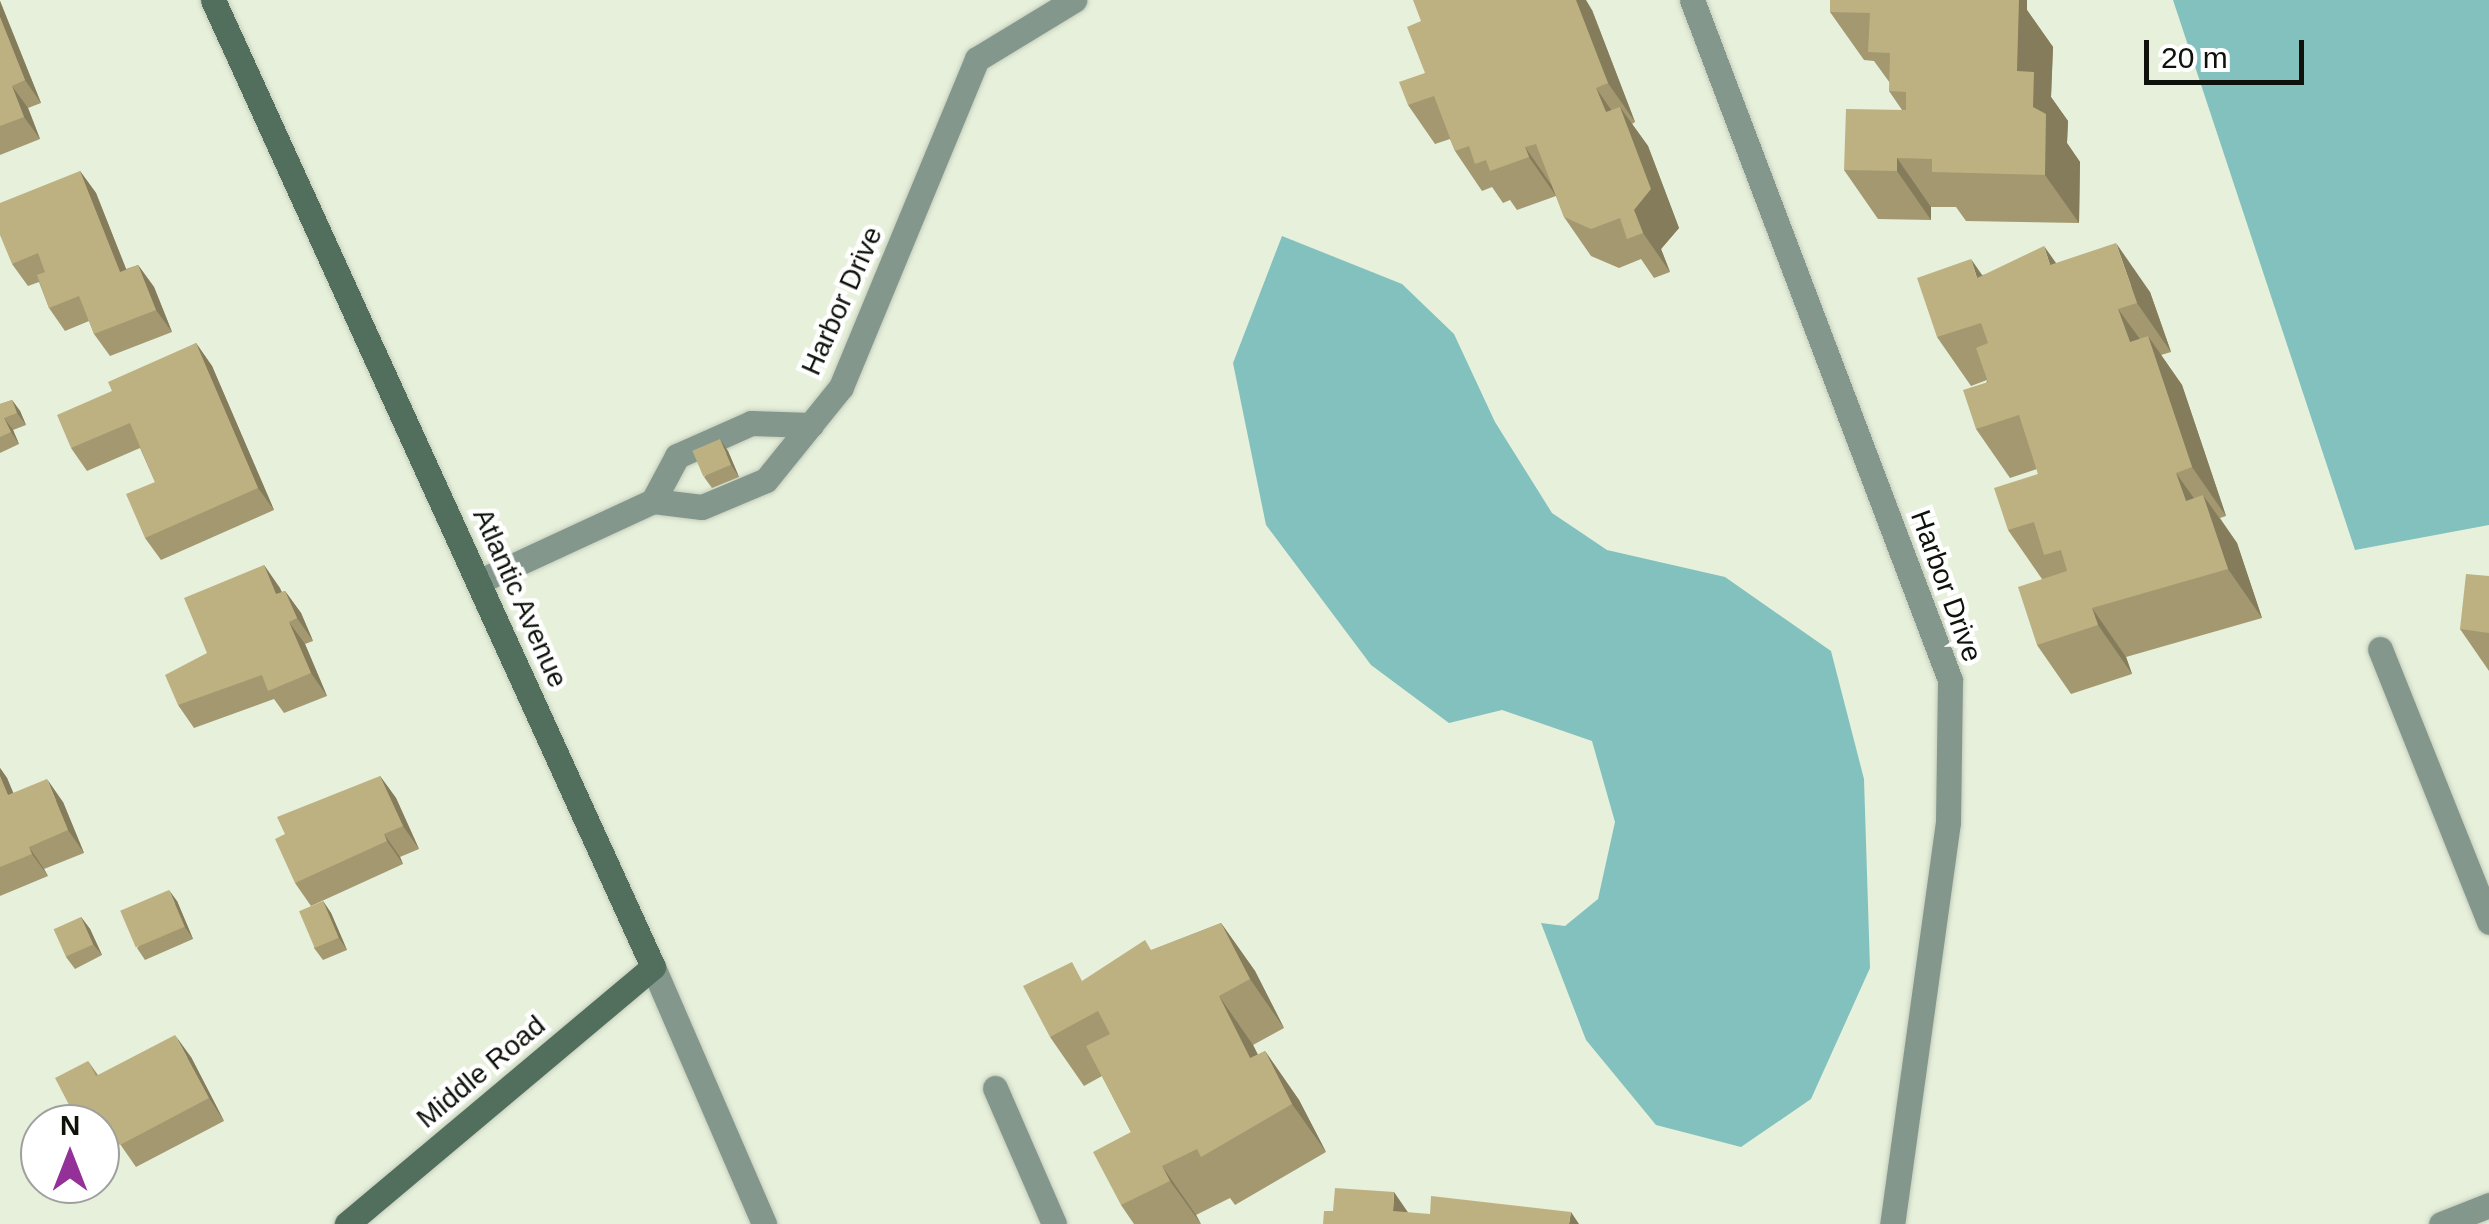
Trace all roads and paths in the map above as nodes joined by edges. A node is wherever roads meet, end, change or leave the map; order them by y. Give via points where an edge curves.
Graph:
1 (214, 0) edge
2 (1074, 0) edge
3 (1692, 0) edge
4 (811, 426) junction
5 (653, 501) junction
6 (480, 582) junction
7 (2380, 649) dead end
8 (2489, 922) edge
9 (653, 967) junction
10 (995, 1088) dead end
11 (2489, 1204) edge
12 (347, 1224) edge
13 (764, 1224) edge
14 (1054, 1224) edge
15 (1892, 1224) edge
16 (2441, 1224) edge

1 - 6 main road, Atlantic Avenue
2 - 4 street, Harbor Drive via 977,60 841,387
3 - 15 street, Harbor Drive via 1950,680 1948,822
4 - 5 street, Harbor Drive via 766,480 702,507
4 - 5 street via 751,423 677,456
5 - 6 street
6 - 9 main road, Atlantic Avenue
7 - 8 street
9 - 12 main road, Middle Road
9 - 13 street, Atlantic Avenue
10 - 14 street
11 - 16 street

